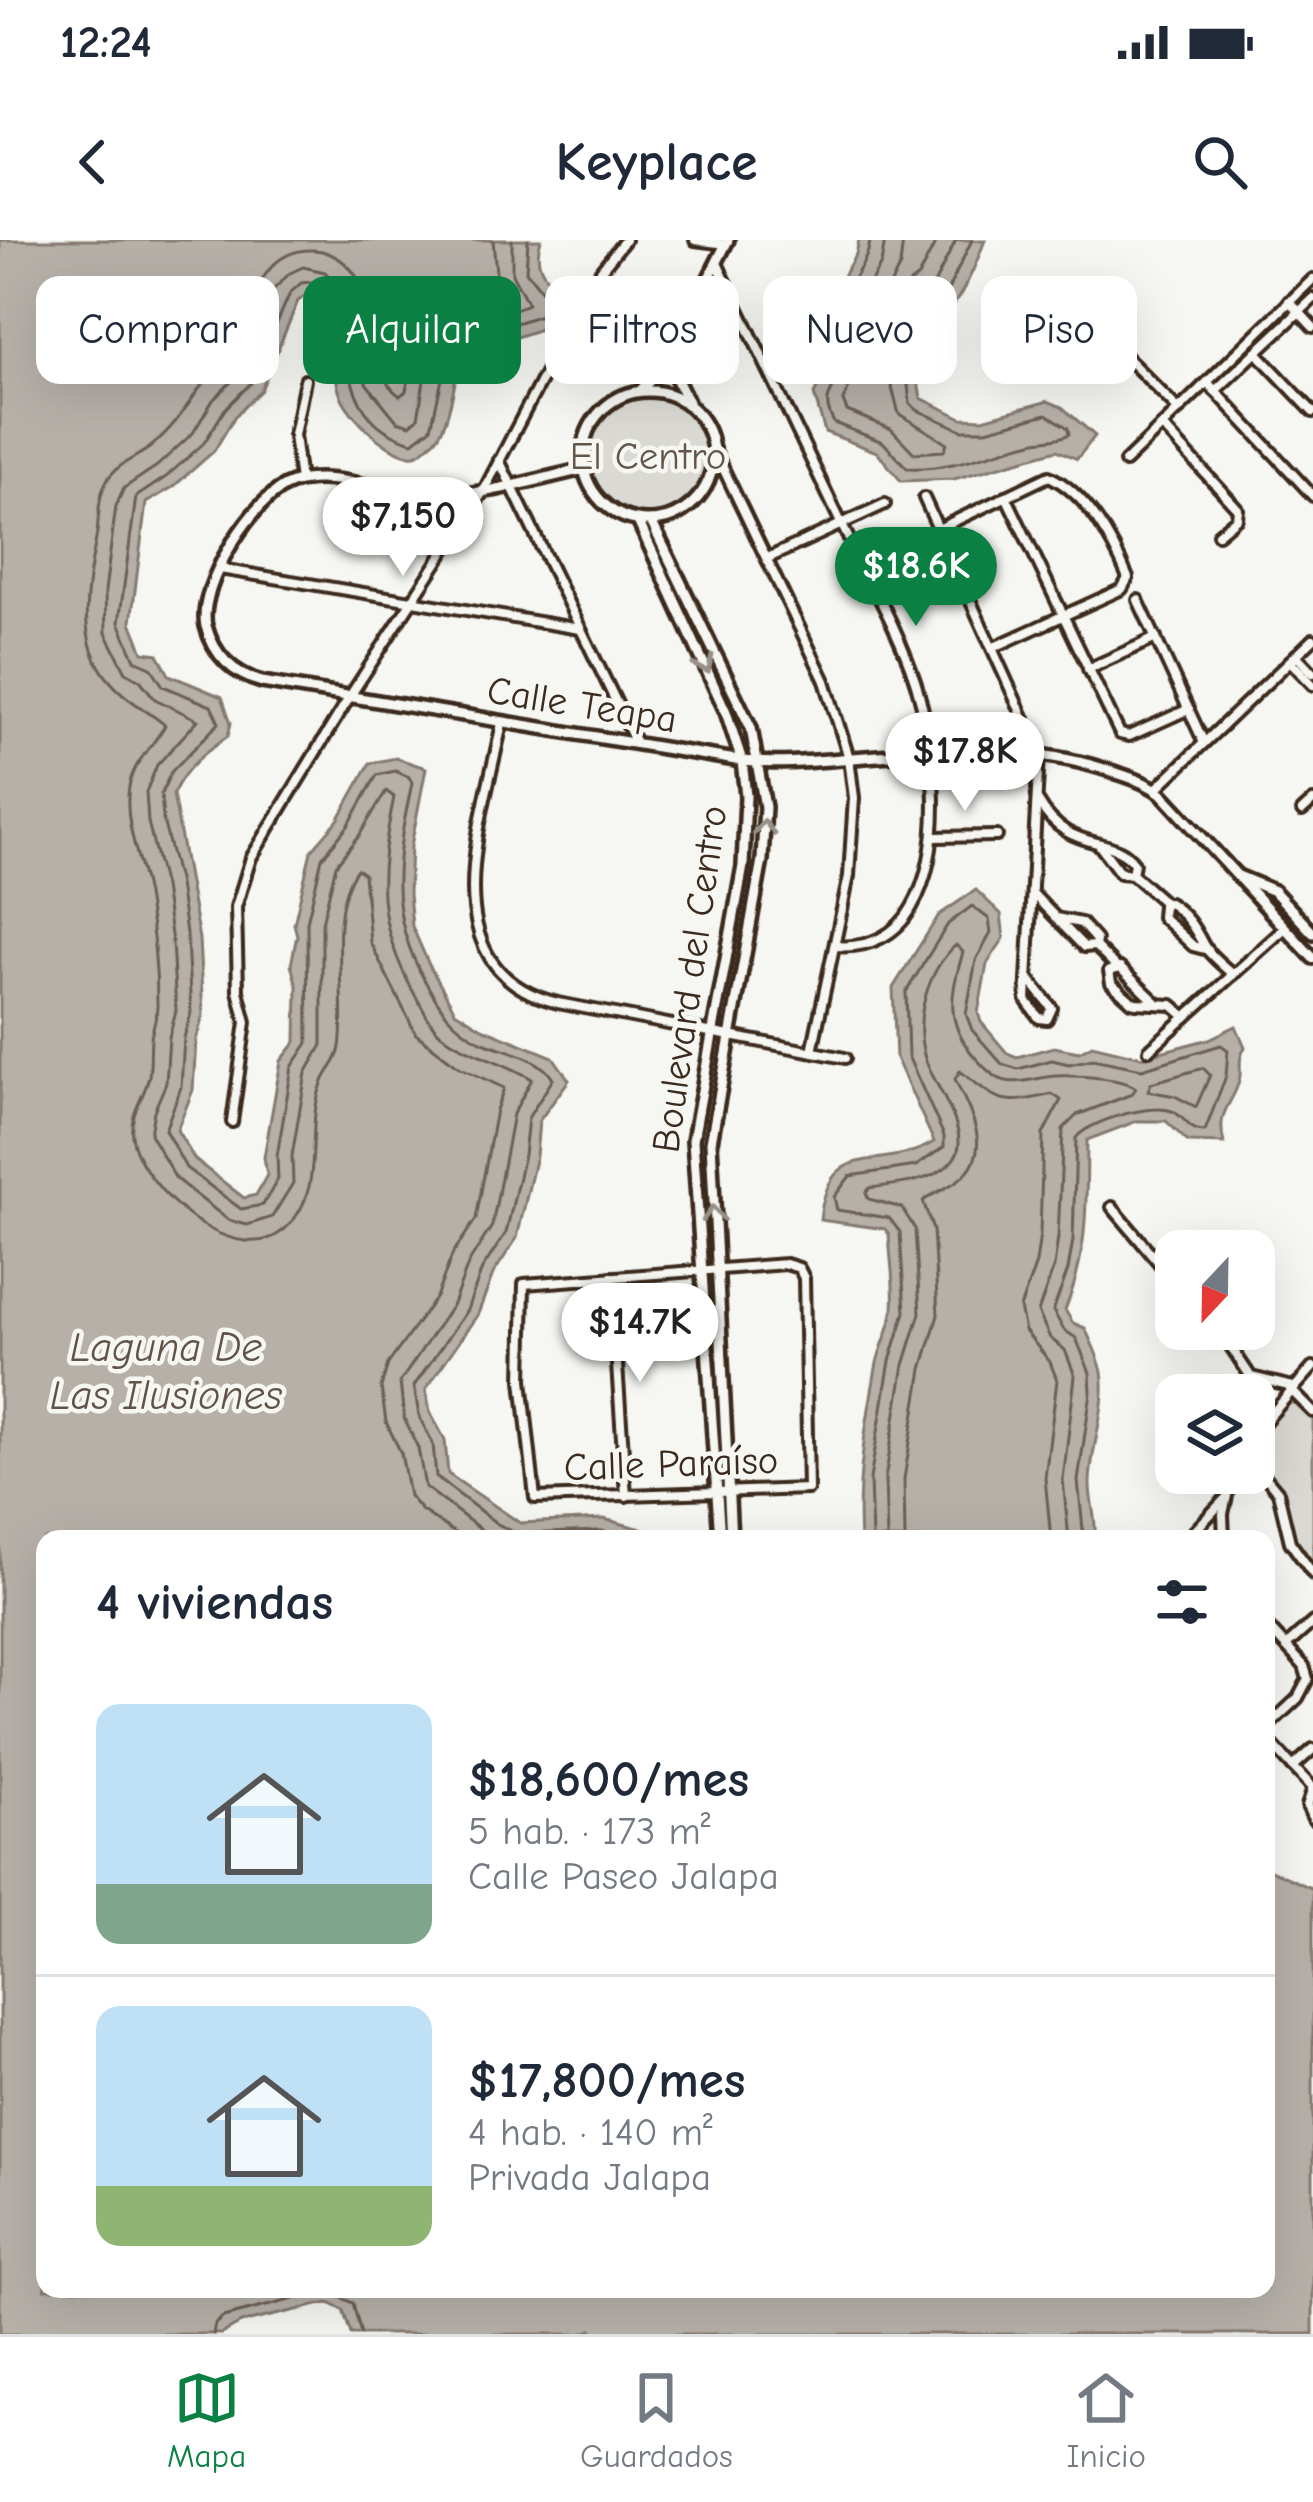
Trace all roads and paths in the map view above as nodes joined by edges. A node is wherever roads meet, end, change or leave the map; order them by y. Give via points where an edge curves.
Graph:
1 (626, 240) edge
2 (695, 240) edge
3 (727, 242) edge
4 (717, 263) junction
5 (710, 276) edge
6 (1313, 279) edge
7 (1313, 299) edge
8 (1289, 301) junction
9 (1299, 312) junction
10 (1313, 327) edge
11 (1247, 343) junction
12 (1256, 352) junction
13 (1137, 368) edge
14 (304, 384) edge
15 (647, 384) edge
16 (679, 384) edge
17 (1212, 387) junction
18 (637, 392) junction
19 (689, 405) junction
20 (1179, 410) junction
21 (1313, 412) edge
22 (1162, 427) junction
23 (713, 447) junction
24 (500, 460) junction
25 (1125, 462) dead end
26 (584, 469) junction
27 (300, 481) junction
28 (514, 485) junction
29 (483, 492) junction
30 (1006, 496) junction
31 (1313, 496) edge
32 (924, 498) dead end
33 (885, 504) dead end
34 (638, 521) junction
35 (651, 521) junction
36 (842, 524) junction
37 (938, 529) junction
38 (1218, 534) dead end
39 (768, 558) junction
40 (220, 569) junction
41 (1138, 600) dead end
42 (412, 603) junction
43 (1061, 617) junction
44 (580, 629) junction
45 (1156, 638) junction
46 (1313, 639) edge
47 (992, 648) junction
48 (1293, 658) junction
49 (1088, 670) junction
50 (1313, 673) edge
51 (1313, 685) edge
52 (350, 696) junction
53 (1189, 710) junction
54 (502, 723) junction
55 (636, 743) junction
56 (1204, 743) junction
57 (927, 752) junction
58 (1039, 752) junction
59 (849, 758) junction
60 (742, 761) junction
61 (760, 763) junction
62 (1156, 789) junction
63 (1036, 795) junction
64 (1313, 801) edge
65 (1303, 812) dead end
66 (997, 836) dead end
67 (934, 837) junction
68 (1100, 847) junction
69 (1233, 872) junction
70 (1132, 874) junction
71 (1031, 893) junction
72 (1165, 903) junction
73 (1285, 928) junction
74 (1313, 933) edge
75 (836, 946) junction
76 (1208, 950) junction
77 (1313, 958) edge
78 (1115, 966) junction
79 (1233, 975) junction
80 (1028, 978) junction
81 (1158, 1004) junction
82 (1186, 1017) junction
83 (714, 1035) junction
84 (729, 1036) junction
85 (1149, 1050) dead end
86 (812, 1051) junction
87 (845, 1058) dead end
88 (232, 1122) dead end
89 (1112, 1207) dead end
90 (1155, 1258) edge
91 (716, 1269) junction
92 (699, 1270) junction
93 (610, 1277) junction
94 (1233, 1350) edge
95 (1313, 1367) edge
96 (1291, 1388) junction
97 (1275, 1408) edge
98 (1313, 1412) edge
99 (1275, 1488) edge
100 (730, 1493) junction
101 (717, 1494) junction
102 (1226, 1494) edge
103 (626, 1496) junction
104 (1225, 1498) junction
105 (722, 1511) junction
106 (721, 1530) edge
107 (728, 1530) edge
108 (1195, 1530) edge
109 (1224, 1530) edge
110 (1313, 1574) edge
111 (1313, 1622) edge
112 (1275, 1634) edge
113 (1286, 1646) junction
114 (1275, 1720) edge
115 (1275, 1748) edge
116 (1313, 1749) edge
117 (1293, 1767) junction
118 (1313, 1788) edge
119 (1313, 1819) edge

1 - 24 street via 581,302
2 - 3 street
3 - 4 street
4 - 5 street
4 - 36 street
6 - 8 street
7 - 9 street
8 - 9 street
8 - 11 street
9 - 10 street
9 - 12 street
11 - 12 street
11 - 17 street
12 - 17 street
12 - 21 street
13 - 20 street
14 - 27 street via 294,435
15 - 18 street
16 - 19 street
17 - 20 street
17 - 31 street
18 - 19 street
18 - 26 street via 592,422
19 - 23 street
20 - 22 street
22 - 25 street
22 - 38 street via 1237,508
23 - 35 street via 711,477 699,498
23 - 39 street
24 - 28 street
24 - 29 street
26 - 28 street
26 - 34 street via 605,505
27 - 29 street via 426,496
27 - 40 street, Calle Teapa via 260,504
28 - 29 street
28 - 44 street
29 - 42 street
30 - 37 street
30 - 43 street
30 - 43 street via 1055,479 1117,552 1125,587
32 - 37 street
33 - 36 street
34 - 35 street
34 -> 60 street, Boulevard del Centro
35 - 61 street, Boulevard del Centro via 746,716
36 - 39 street
36 - 57 street via 912,674
37 - 47 street
39 - 59 street via 830,693
40 - 42 street
40 - 52 street, Calle Teapa via 204,613 223,659 256,680
41 - 45 street
42 - 44 street
42 - 52 street
43 - 47 street
43 - 49 street
44 - 55 street
45 - 49 street
45 - 53 street
46 - 48 street
47 - 58 street
48 - 50 street
48 - 51 street
48 - 56 street
49 - 53 street via 1122,735
52 - 54 street, Calle Teapa
52 - 88 street via 239,889 236,962 247,1022
53 - 56 street
54 - 55 street, Calle Teapa
54 - 83 street via 471,898 491,957 536,997
55 - 60 street, Calle Teapa
56 - 62 street
57 - 58 street, Calle Teapa
57 - 59 street, Calle Teapa
57 - 67 street
58 - 62 street, Calle Teapa
58 - 63 street
59 - 61 street, Calle Teapa
59 - 75 street via 853,830
60 - 61 street, Calle Teapa
60 - 83 street, Boulevard del Centro via 745,848
84 -> 61 street, Boulevard del Centro via 762,860
62 - 69 street
63 - 68 street via 1057,826
63 - 71 street
64 - 65 street
66 - 67 street
67 - 75 street via 925,880 904,920 869,944
68 - 70 street via 1120,873
68 - 70 street via 1125,852
69 - 73 street
69 - 74 street via 1274,891
70 - 72 street
71 - 78 street
71 - 80 street
72 - 76 street via 1197,929
72 - 76 street via 1162,916
73 - 77 street
73 - 79 street
75 - 86 street
76 - 79 street
78 - 81 street
78 - 81 street via 1108,980 1129,1000
79 - 82 street
80 - 80 street via 1027,1004 1041,1019 1051,1017 1051,1005
81 - 82 street
82 - 85 street
83 - 84 street
83 - 92 street, Boulevard del Centro via 692,1140
84 - 86 street
91 -> 84 street, Boulevard del Centro via 711,1142
86 - 87 street
89 - 90 street
91 - 92 street
91 - 100 street, Boulevard del Centro
91 - 100 street, Calle Paraíso via 794,1266 804,1278 808,1490
92 - 93 street
92 - 101 street, Boulevard del Centro
93 - 103 street
93 - 103 street, Calle Paraíso via 527,1282 523,1387 535,1498
94 - 96 street via 1251,1377
95 - 96 street
96 - 97 street
96 - 98 street
99 - 110 street via 1290,1542
100 - 101 street, Calle Paraíso
100 - 105 street, Boulevard del Centro
101 - 103 street, Calle Paraíso
101 - 105 street, Boulevard del Centro
102 - 104 street
104 - 108 street
104 - 109 street
105 - 106 street, Boulevard del Centro
105 - 107 street, Boulevard del Centro
111 - 113 street
112 - 113 street
113 - 114 street via 1308,1679
115 - 117 street
116 - 117 street
117 - 118 street
118 - 119 street

